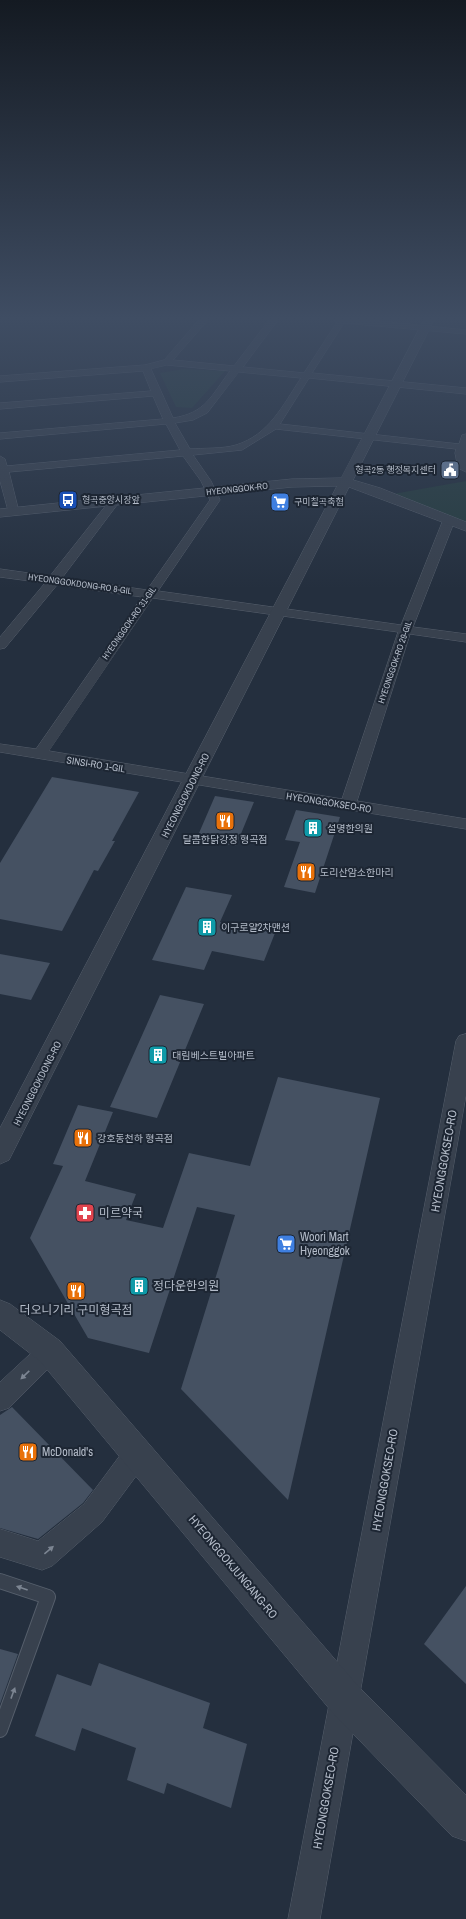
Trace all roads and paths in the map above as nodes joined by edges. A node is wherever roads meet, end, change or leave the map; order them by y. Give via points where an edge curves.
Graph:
1 (164, 410) edge
2 (205, 410) edge
3 (285, 410) edge
4 (383, 410) edge
5 (170, 421) junction
6 (274, 426) junction
7 (0, 436) edge
8 (370, 437) junction
9 (466, 437) edge
10 (462, 447) junction
11 (186, 453) junction
12 (0, 459) edge
13 (466, 469) edge
14 (1, 470) edge
15 (346, 482) junction
16 (213, 491) junction
17 (115, 501) junction
18 (7, 512) edge
19 (450, 520) junction
20 (466, 526) edge
21 (0, 573) edge
22 (53, 581) junction
23 (149, 594) junction
24 (279, 612) junction
25 (405, 630) junction
26 (466, 638) edge
27 (0, 645) edge
28 (0, 748) edge
29 (39, 754) junction
30 (193, 780) junction
31 (348, 805) junction
32 (466, 824) edge
33 (465, 1053) edge
34 (7, 1133) edge
35 (0, 1153) edge
36 (0, 1313) edge
37 (50, 1351) junction
38 (0, 1399) edge
39 (136, 1455) junction
40 (0, 1543) edge
41 (0, 1581) edge
42 (345, 1699) junction
43 (0, 1730) edge
44 (466, 1822) edge
45 (304, 1919) edge

1 - 5 street
2 - 5 street via 190,418
3 - 6 street
4 - 8 street, HYEONGGOKDONG-RO
5 - 7 street
5 - 11 street
6 - 8 street
6 - 11 street via 238,448
8 - 10 street
8 - 15 street, HYEONGGOKDONG-RO
9 - 10 street
10 - 13 street via 460,453 463,468
11 - 14 street
11 - 16 street
12 - 14 street
14 - 18 street
15 - 16 street, HYEONGGOK-RO via 292,483
15 - 19 street, HYEONGGOK-RO
15 - 24 street, HYEONGGOKDONG-RO
16 - 17 street, HYEONGGOK-RO
16 - 23 street, HYEONGGOK-RO 31-GIL via 215,500
17 - 18 street, HYEONGGOK-RO
17 - 22 street
19 - 20 street, HYEONGGOK-RO
19 - 25 street, HYEONGGOK-RO 29-GIL
21 - 22 street, HYEONGGOKDONG-RO 8-GIL
22 - 23 street, HYEONGGOKDONG-RO 8-GIL
22 - 27 street
23 - 24 street, HYEONGGOKDONG-RO 8-GIL
23 - 29 street, HYEONGGOK-RO 31-GIL
24 - 25 street
24 - 30 street, HYEONGGOKDONG-RO
25 - 26 street
25 - 31 street, HYEONGGOK-RO 29-GIL
28 - 29 street, SINSI-RO 1-GIL
29 - 30 street, SINSI-RO 1-GIL
30 - 31 street, HYEONGGOKSEO-RO
30 - 34 street, HYEONGGOKDONG-RO
31 - 32 street, HYEONGGOKSEO-RO
33 - 42 street, HYEONGGOKSEO-RO
34 - 35 street, HYEONGGOKDONG-RO
36 - 37 street, HYEONGGOKJUNGANG-RO
37 -> 38 street
37 - 39 street, HYEONGGOKJUNGANG-RO
40 -> 39 street via 42,1556 93,1513
39 - 42 street, HYEONGGOKJUNGANG-RO
43 -> 41 lane via 48,1597
42 - 44 street, HYEONGGOKJUNGANG-RO
42 - 45 street, HYEONGGOKSEO-RO

